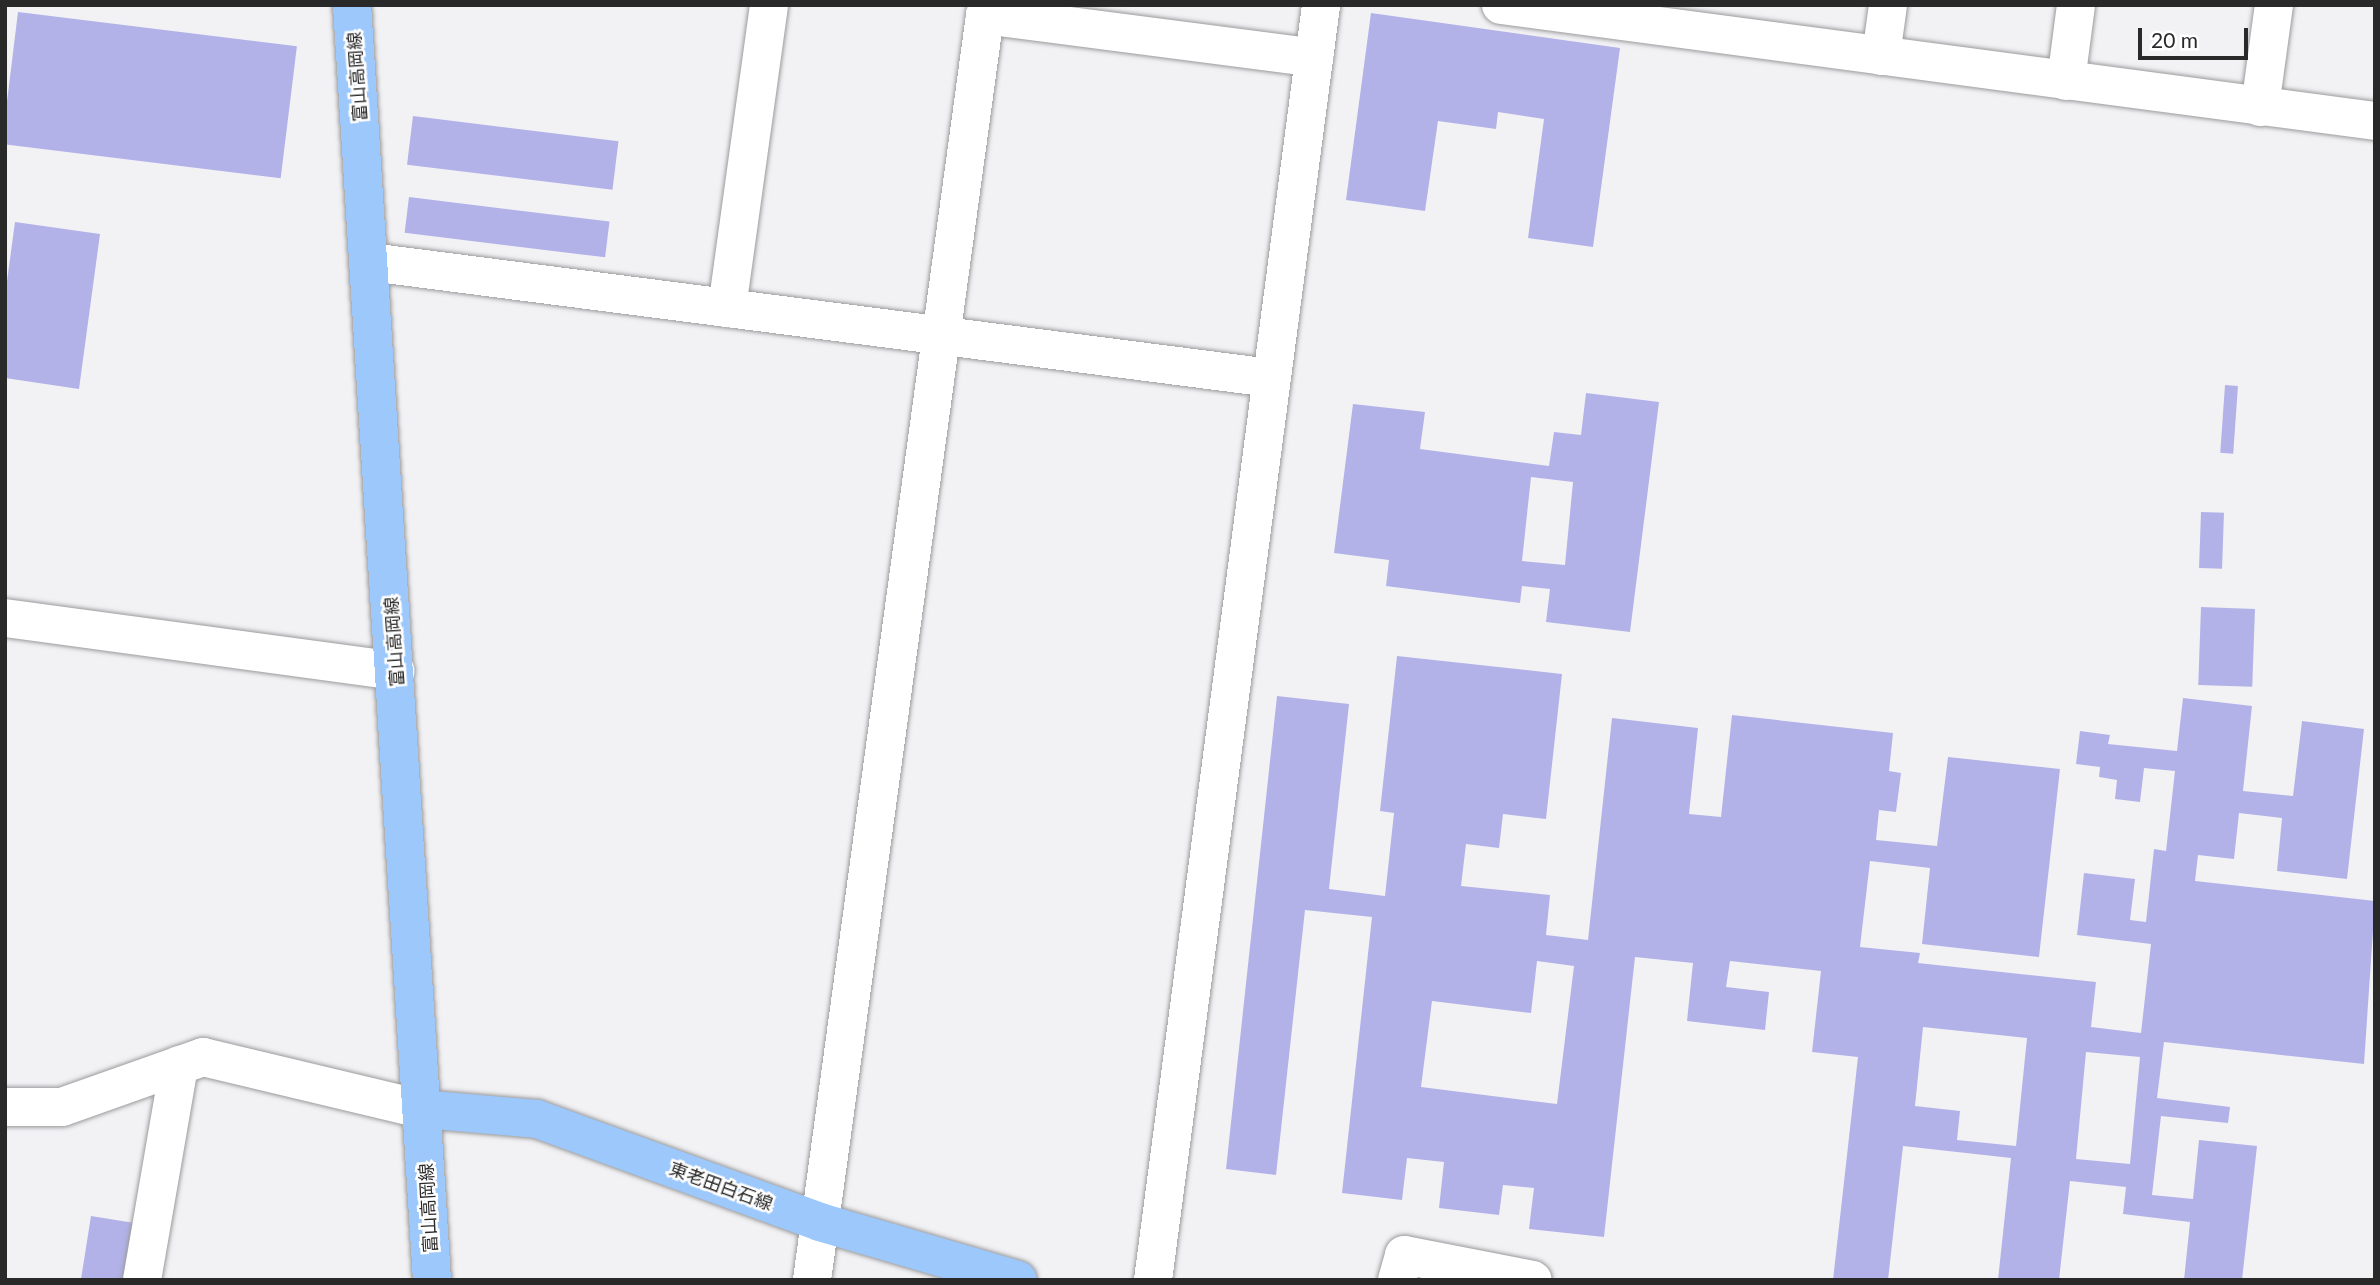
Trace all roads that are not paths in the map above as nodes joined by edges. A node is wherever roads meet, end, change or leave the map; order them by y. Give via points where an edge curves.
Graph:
1 (352, 5) edge
2 (769, 5) edge
3 (1321, 5) edge
4 (1888, 5) edge
5 (2076, 5) edge
6 (2274, 5) edge
7 (1515, 6) edge
8 (1702, 19) edge
9 (1881, 56) junction
10 (1314, 58) junction
11 (2066, 81) junction
12 (2260, 107) junction
13 (2375, 121) edge
14 (370, 262) junction
15 (727, 308) junction
16 (940, 335) junction
17 (1271, 378) junction
18 (5, 618) edge
19 (395, 671) junction
20 (179, 1065) junction
21 (5, 1107) edge
22 (422, 1109) junction
23 (820, 1222) junction
24 (142, 1280) edge
25 (432, 1280) edge
26 (812, 1280) edge
27 (1018, 1280) edge
28 (1153, 1280) edge
29 (1397, 1280) edge
30 (1533, 1280) edge

1 - 14 main road, 富山高岡線
2 - 15 street
3 - 10 street
4 - 9 street
5 - 11 street
6 - 12 street
7 - 8 street
8 - 9 street
9 - 11 street
10 - 16 street via 985,15
10 - 17 street
11 - 12 street
12 - 13 street
14 - 15 street
14 - 19 main road, 富山高岡線
15 - 16 street
16 - 17 street
16 - 23 street
17 - 28 street
18 - 19 street
19 - 22 main road, 富山高岡線
20 - 21 street via 62,1107
20 - 22 street via 203,1057
20 - 24 street
22 - 23 main road, 東老田白石線 via 537,1119
22 - 25 main road, 富山高岡線
23 - 26 street
23 - 27 main road, 東老田白石線
29 - 30 street via 1404,1255

